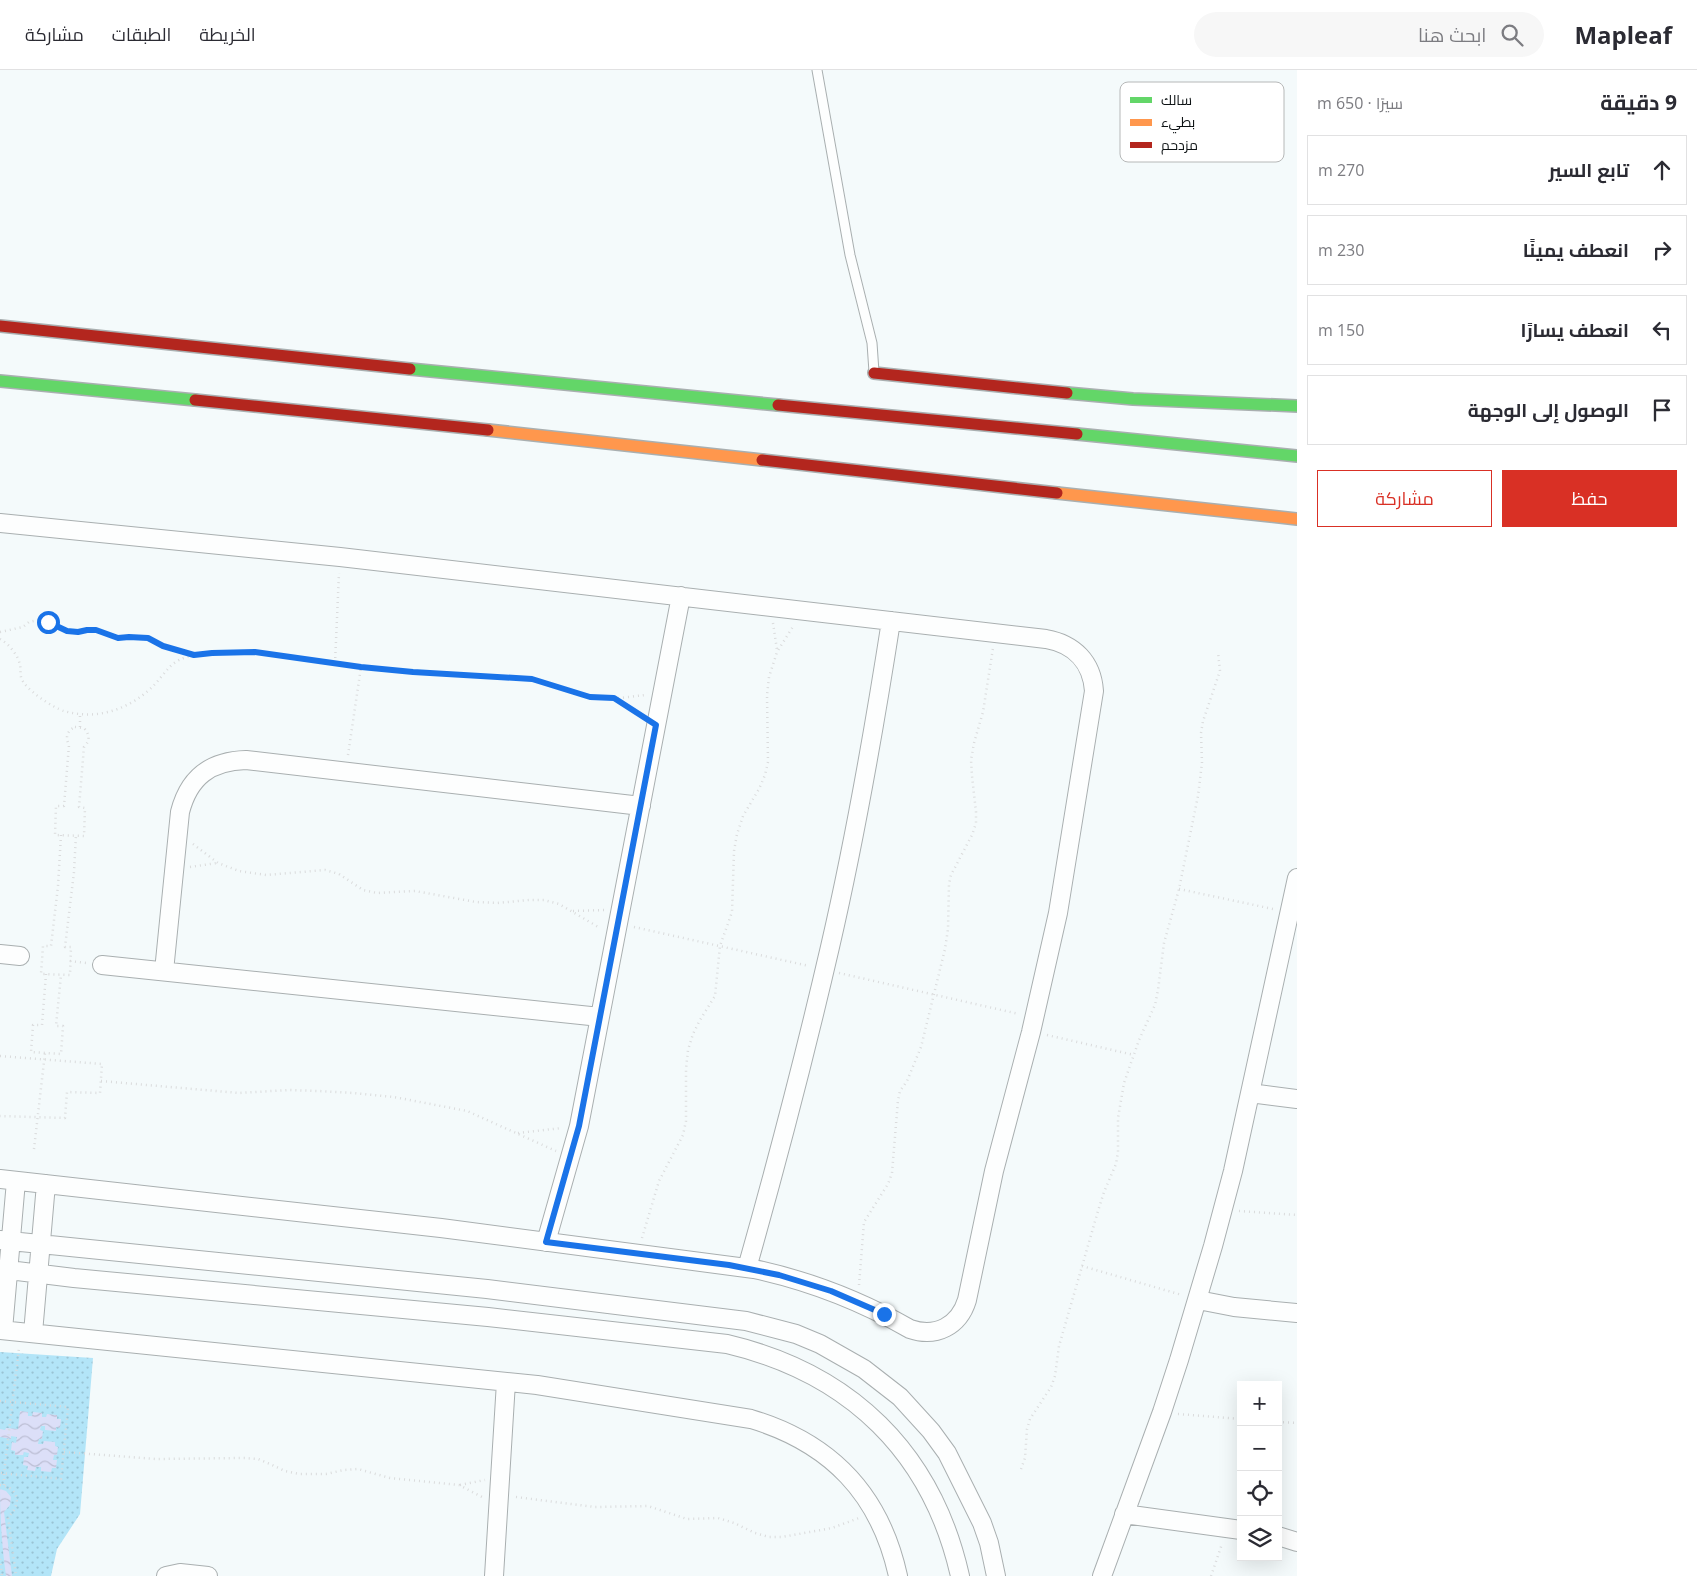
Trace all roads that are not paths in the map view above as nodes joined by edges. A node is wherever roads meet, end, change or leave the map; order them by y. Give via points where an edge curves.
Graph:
1 (817, 70) edge
2 (0, 326) edge
3 (874, 373) joint
4 (0, 381) edge
5 (1297, 406) edge
6 (1297, 456) edge
7 (1297, 519) edge
8 (0, 523) edge
9 (681, 596) junction
10 (891, 621) junction
11 (641, 806) junction
12 (1297, 878) edge
13 (0, 954) edge
14 (20, 956) dead end
15 (102, 965) dead end
16 (164, 971) junction
17 (600, 1017) junction
18 (1250, 1092) junction
19 (1297, 1099) edge
20 (8, 1180) edge
21 (46, 1184) junction
22 (5, 1241) edge
23 (546, 1242) junction
24 (41, 1245) junction
25 (747, 1268) junction
26 (4, 1270) edge
27 (38, 1274) junction
28 (1198, 1300) junction
29 (1297, 1313) edge
30 (1, 1330) edge
31 (27, 1332) junction
32 (506, 1382) junction
33 (1124, 1514) junction
34 (1234, 1529) edge
35 (1282, 1537) edge
36 (1297, 1542) edge
37 (166, 1576) edge
38 (208, 1576) edge
39 (494, 1576) edge
40 (898, 1576) edge
41 (960, 1576) edge
42 (996, 1576) edge
43 (1102, 1576) edge

1 - 3 lane via 853,269 872,343
2 - 6 main road via 333,362
3 - 5 main road via 1145,401
4 - 7 main road via 406,421
8 - 9 street
9 - 10 street
9 - 11 street
10 - 25 street via 864,784 830,947 792,1108
10 - 25 street via 1046,639 1065,644 1081,656 1091,672 1094,691 1058,913 994,1171 967,1300 955,1322 934,1332 918,1332 858,1302 804,1281
11 - 16 street via 246,760 223,763 195,780 183,800
11 - 17 street
12 - 18 street
13 - 14 street
15 - 16 street
16 - 17 street
17 - 23 street via 579,1126
18 - 19 street
18 - 28 street via 1233,1171
20 - 21 street
20 - 22 street
21 - 23 street
21 - 24 street
22 - 24 street
22 - 26 street
23 - 25 street
24 - 27 street
24 - 42 street via 496,1290 746,1321 796,1334 870,1373 900,1397 931,1431 947,1453 982,1523
26 - 27 street
26 - 30 street
27 - 31 street
27 - 41 street via 488,1317 727,1344 776,1358 808,1372 844,1394 899,1446 937,1507
28 - 29 street
28 - 33 street via 1162,1412
30 - 31 street
31 - 32 street
32 - 39 street
32 - 40 street via 730,1415 772,1425 810,1444 858,1487 888,1541
33 - 34 street
33 - 43 street
35 - 36 street
37 - 38 street via 180,1573

